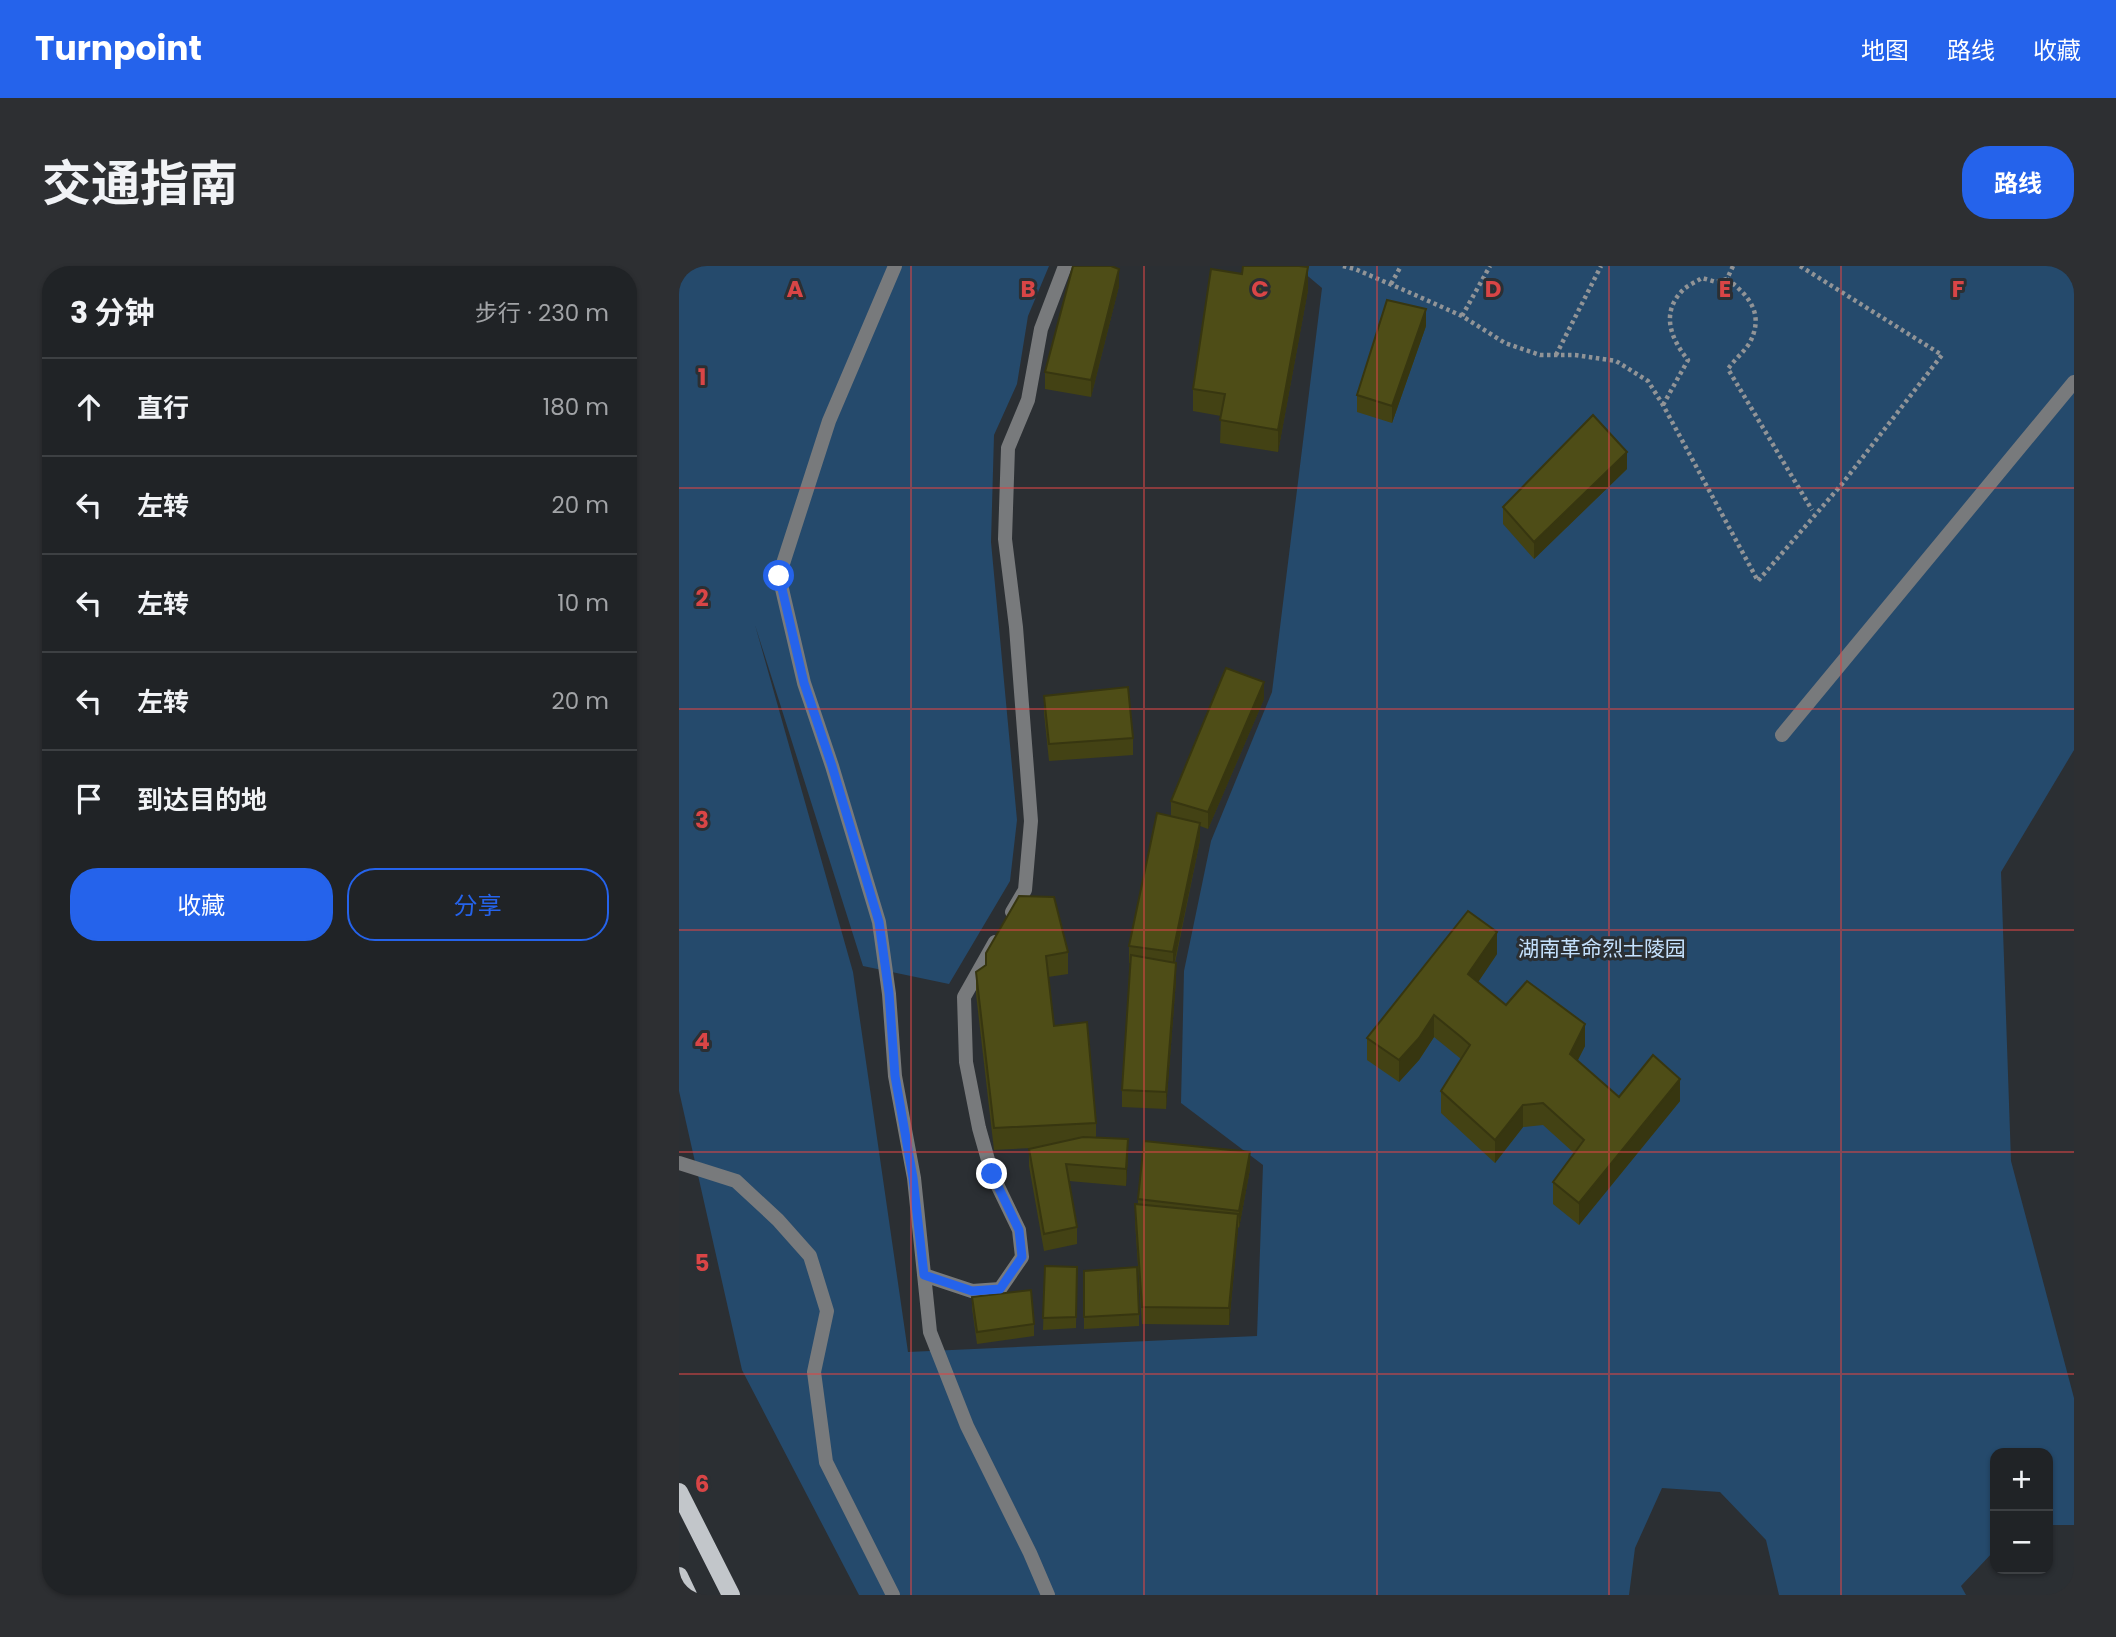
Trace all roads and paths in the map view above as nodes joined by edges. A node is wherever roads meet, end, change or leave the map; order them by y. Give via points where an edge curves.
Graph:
1 (895, 266) edge
2 (1065, 266) edge
3 (1343, 266) edge
4 (1401, 266) edge
5 (1490, 266) edge
6 (1601, 266) edge
7 (1733, 266) edge
8 (1800, 266) edge
9 (1727, 279) junction
10 (1391, 284) junction
11 (1462, 316) junction
12 (1556, 355) junction
13 (2074, 382) edge
14 (1663, 405) junction
15 (1812, 510) dead end
16 (1782, 735) dead end
17 (679, 1163) edge
18 (924, 1275) junction
19 (679, 1492) edge
20 (679, 1576) edge
21 (688, 1595) edge
22 (731, 1595) edge
23 (893, 1595) edge
24 (1048, 1595) edge

1 - 18 street via 829,421 779,576 804,683 879,922 895,1076
2 - 18 street via 1041,329 1028,400 1008,448 1005,539 1031,821 1025,890 964,997 966,1062 979,1128 992,1174 1019,1230 1022,1257 1000,1289 972,1291
3 - 10 path
4 - 10 path
5 - 11 path
6 - 12 path
7 - 9 path
8 - 14 path via 1942,355 1842,484 1758,581
9 - 14 path via 1702,278 1684,289 1673,304 1669,323 1688,360
9 - 15 path via 1753,303 1756,326 1748,345 1728,369
10 - 11 path
11 - 12 path via 1504,343 1540,355
12 - 14 path via 1616,361 1648,382
13 - 16 street
17 - 23 street via 736,1181 810,1256 827,1311 814,1371 826,1462
18 - 24 street via 934,1344 967,1426
19 - 22 main road
20 - 21 main road

